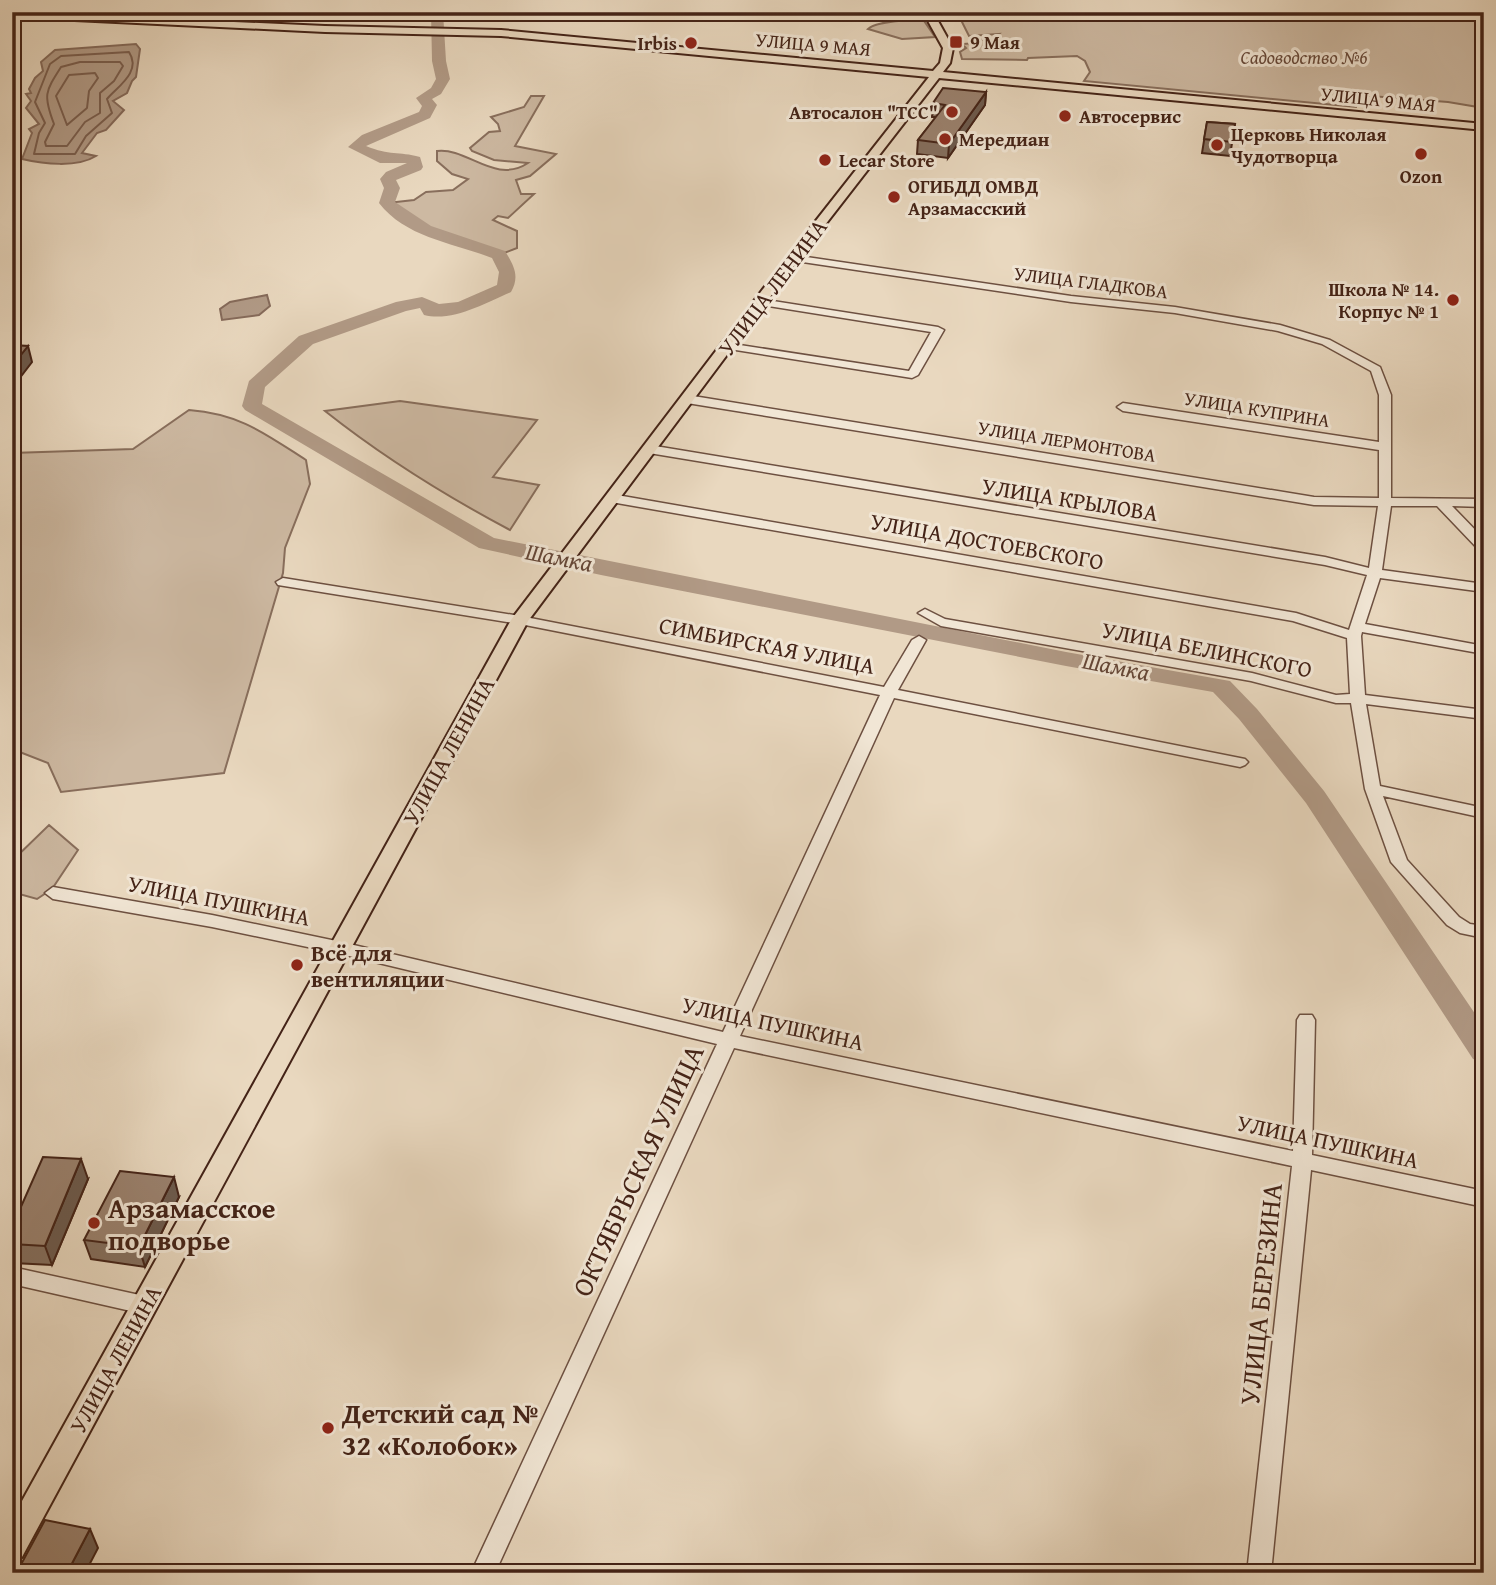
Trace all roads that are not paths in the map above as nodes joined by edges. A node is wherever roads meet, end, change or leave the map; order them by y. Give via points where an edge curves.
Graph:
1 (928, 12) edge
2 (12, 13) edge
3 (936, 73) junction
4 (1484, 127) edge
5 (793, 258) junction
6 (760, 302) junction
7 (727, 346) junction
8 (687, 399) junction
9 (1123, 407) dead end
10 (1386, 447) junction
11 (649, 449) junction
12 (611, 498) junction
13 (1484, 503) edge
14 (1385, 504) junction
15 (1441, 504) junction
16 (1484, 547) edge
17 (1375, 573) junction
18 (283, 582) dead end
19 (1484, 588) edge
20 (930, 618) dead end
21 (520, 620) junction
22 (1355, 631) junction
23 (919, 640) dead end
24 (1484, 650) edge
25 (889, 692) junction
26 (1358, 698) junction
27 (1484, 715) edge
28 (1240, 762) dead end
29 (1373, 789) junction
30 (1484, 813) edge
31 (53, 894) dead end
32 (1484, 932) edge
33 (341, 948) junction
34 (1306, 1020) dead end
35 (728, 1040) junction
36 (1302, 1161) junction
37 (1484, 1199) edge
38 (12, 1275) edge
39 (144, 1305) junction
40 (12, 1547) edge
41 (482, 1573) edge
42 (1259, 1573) edge

1 - 3 main road, УЛИЦА ЛЕНИНА via 948,48
2 - 3 main road, УЛИЦА 9 МАЯ via 445,30
3 - 4 main road, УЛИЦА 9 МАЯ
3 - 5 main road, УЛИЦА ЛЕНИНА
5 - 6 main road, УЛИЦА ЛЕНИНА
5 - 10 street, УЛИЦА ГЛАДКОВА via 1175,310 1280,328 1326,342 1376,369 1385,395
6 - 7 main road, УЛИЦА ЛЕНИНА
6 - 7 street via 938,330 912,375
7 - 8 main road, УЛИЦА ЛЕНИНА
8 - 11 main road, УЛИЦА ЛЕНИНА
8 - 14 street, УЛИЦА ЛЕРМОНТОВА via 1314,501
9 - 10 street, УЛИЦА КУПРИНА
10 - 14 street
11 - 12 main road, УЛИЦА ЛЕНИНА
11 - 17 street, УЛИЦА КРЫЛОВА
12 - 21 main road, УЛИЦА ЛЕНИНА
12 - 22 street, УЛИЦА ДОСТОЕВСКОГО
13 - 15 street, УЛИЦА ЛЕРМОНТОВА
14 - 15 street, УЛИЦА ЛЕРМОНТОВА
14 - 17 street
15 - 16 street
17 - 19 street, УЛИЦА КРЫЛОВА
17 - 22 street
18 - 21 street, СИМБИРСКАЯ УЛИЦА
20 - 26 street, УЛИЦА БЕЛИНСКОГО via 1252,677 1336,699
21 - 25 street, СИМБИРСКАЯ УЛИЦА
21 - 33 main road, УЛИЦА ЛЕНИНА
22 - 24 street, УЛИЦА ДОСТОЕВСКОГО
22 - 26 street
23 - 25 street, ОКТЯБРЬСКАЯ УЛИЦА
25 - 28 street, СИМБИРСКАЯ УЛИЦА
25 - 35 street, ОКТЯБРЬСКАЯ УЛИЦА
26 - 27 street, УЛИЦА БЕЛИНСКОГО
26 - 29 street
29 - 30 street
29 - 32 street via 1399,862 1453,921
31 - 33 street, УЛИЦА ПУШКИНА
33 - 35 street, УЛИЦА ПУШКИНА
33 - 39 main road, УЛИЦА ЛЕНИНА
34 - 36 street, УЛИЦА БЕРЕЗИНА
35 - 36 street, УЛИЦА ПУШКИНА
35 - 41 street, ОКТЯБРЬСКАЯ УЛИЦА
36 - 37 street, УЛИЦА ПУШКИНА
36 - 42 street, УЛИЦА БЕРЕЗИНА
38 - 39 street
39 - 40 main road, УЛИЦА ЛЕНИНА

